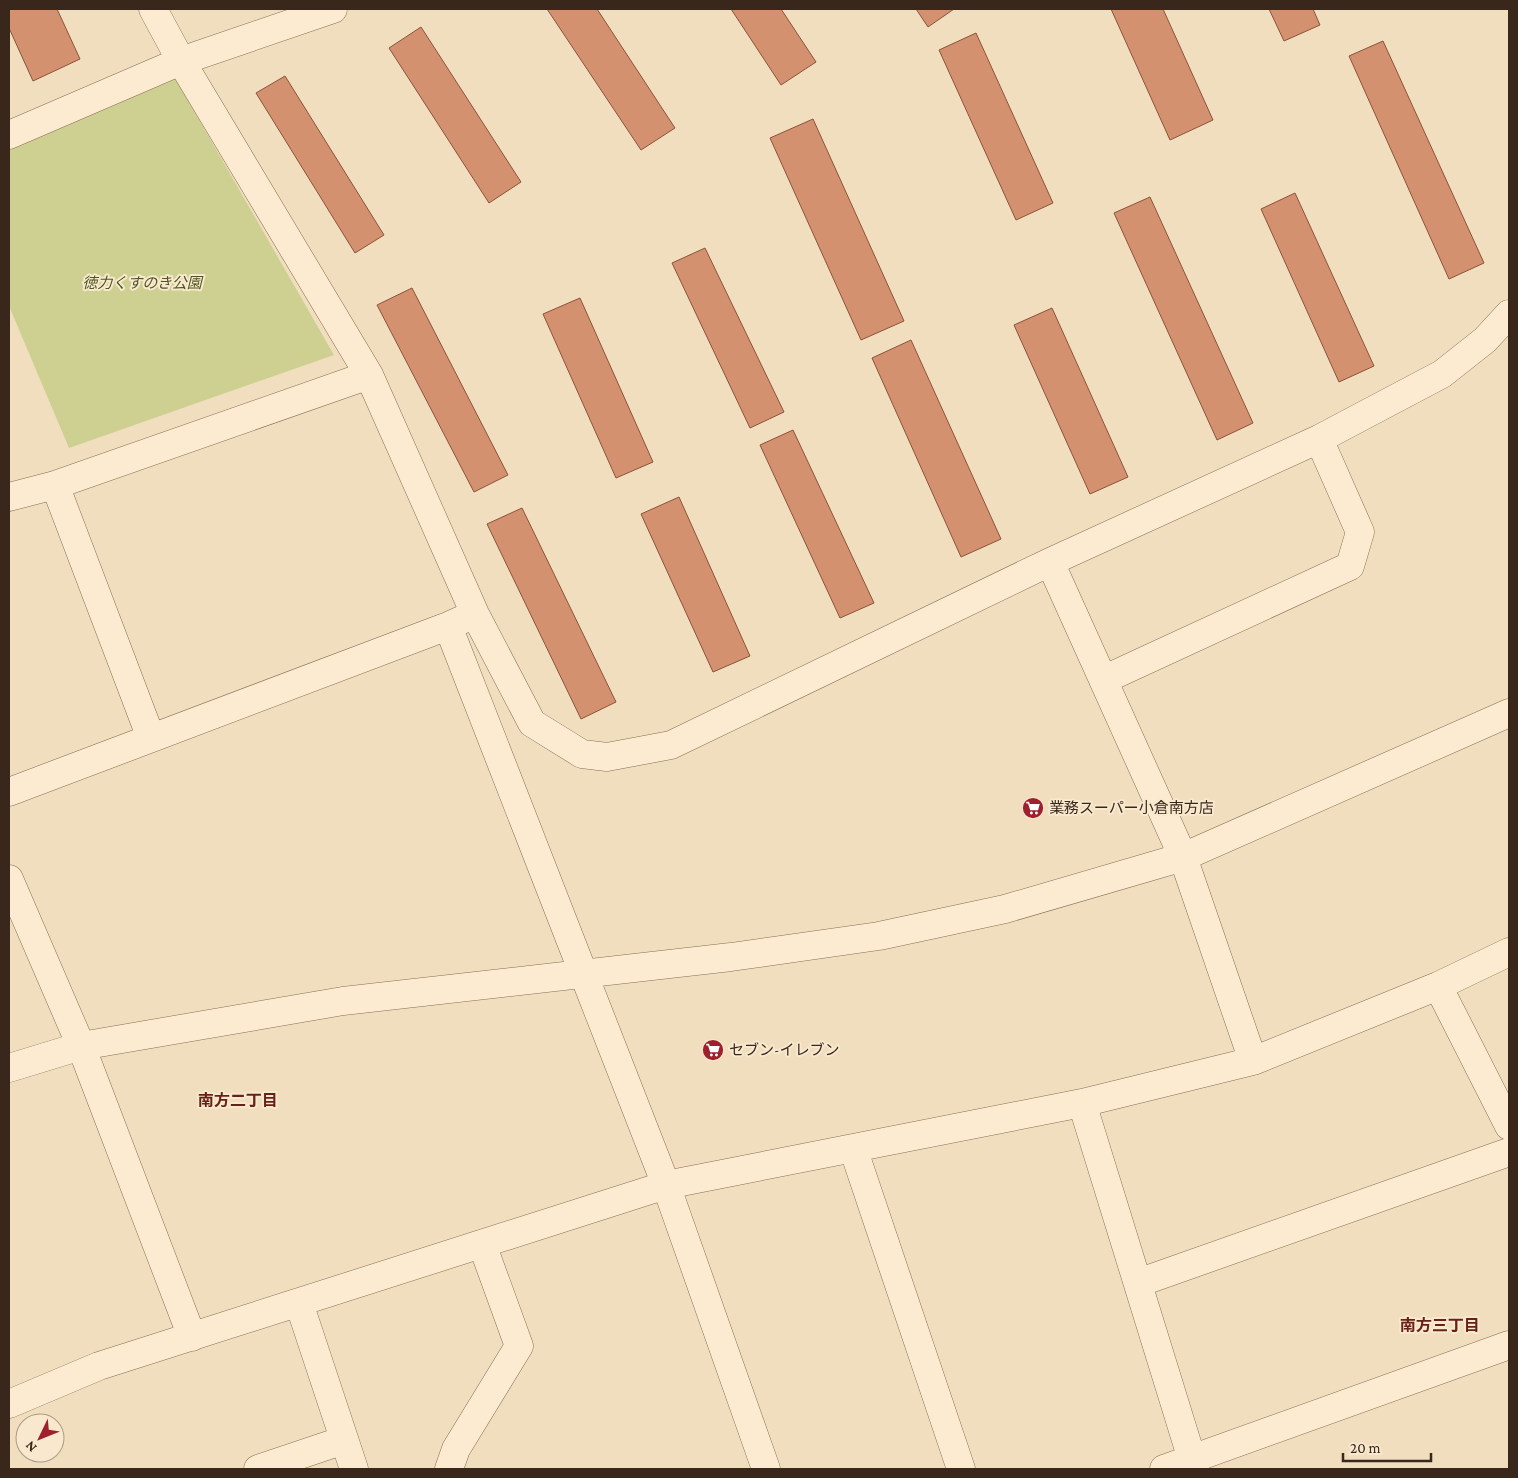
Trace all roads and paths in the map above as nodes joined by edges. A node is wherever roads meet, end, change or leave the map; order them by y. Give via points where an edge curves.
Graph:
1 (153, 9) edge
2 (333, 9) edge
3 (181, 62) junction
4 (9, 136) edge
5 (1509, 314) edge
6 (369, 375) junction
7 (1319, 439) junction
8 (55, 485) junction
9 (9, 497) edge
10 (1050, 562) junction
11 (475, 614) junction
12 (448, 626) junction
13 (1103, 680) junction
14 (1509, 713) edge
15 (151, 738) junction
16 (9, 792) edge
17 (1183, 857) junction
18 (9, 879) edge
19 (1509, 952) edge
20 (584, 975) junction
21 (1438, 986) junction
22 (81, 1046) junction
23 (1253, 1061) junction
24 (9, 1068) edge
25 (1082, 1103) junction
26 (1509, 1126) edge
27 (853, 1148) junction
28 (1509, 1152) edge
29 (666, 1185) junction
30 (482, 1244) junction
31 (1138, 1283) junction
32 (299, 1303) junction
33 (192, 1337) junction
34 (1509, 1344) edge
35 (9, 1404) edge
36 (344, 1440) junction
37 (1194, 1464) edge
38 (258, 1469) edge
39 (354, 1469) edge
40 (449, 1469) edge
41 (766, 1469) edge
42 (961, 1469) edge
43 (1164, 1469) edge

1 - 3 street
2 - 3 street
3 - 4 street
3 - 6 street
5 - 7 street via 1485,340 1442,374
6 - 8 street
6 - 11 street
7 - 10 street
7 - 13 street via 1360,532 1350,566
8 - 9 street
8 - 15 street
10 - 11 street via 671,744 607,757 582,754 532,723
10 - 13 street
11 - 12 street
12 - 15 street
12 - 20 street
13 - 17 street
14 - 17 street
15 - 16 street
17 - 20 street via 1005,909 879,936
17 - 23 street
18 - 22 street
19 - 21 street
20 - 22 street via 343,1001
20 - 29 street
21 - 23 street
21 - 26 street
22 - 24 street
22 - 33 street
23 - 25 street
25 - 27 street
25 - 31 street
27 - 29 street
27 - 42 street
28 - 31 street
29 - 30 street
29 - 41 street
30 - 32 street
30 - 40 street via 519,1346 456,1449
31 - 37 street
32 - 33 street
32 - 36 street
33 - 35 street via 99,1366
34 - 37 street
36 - 38 street
36 - 39 street
37 - 43 street

